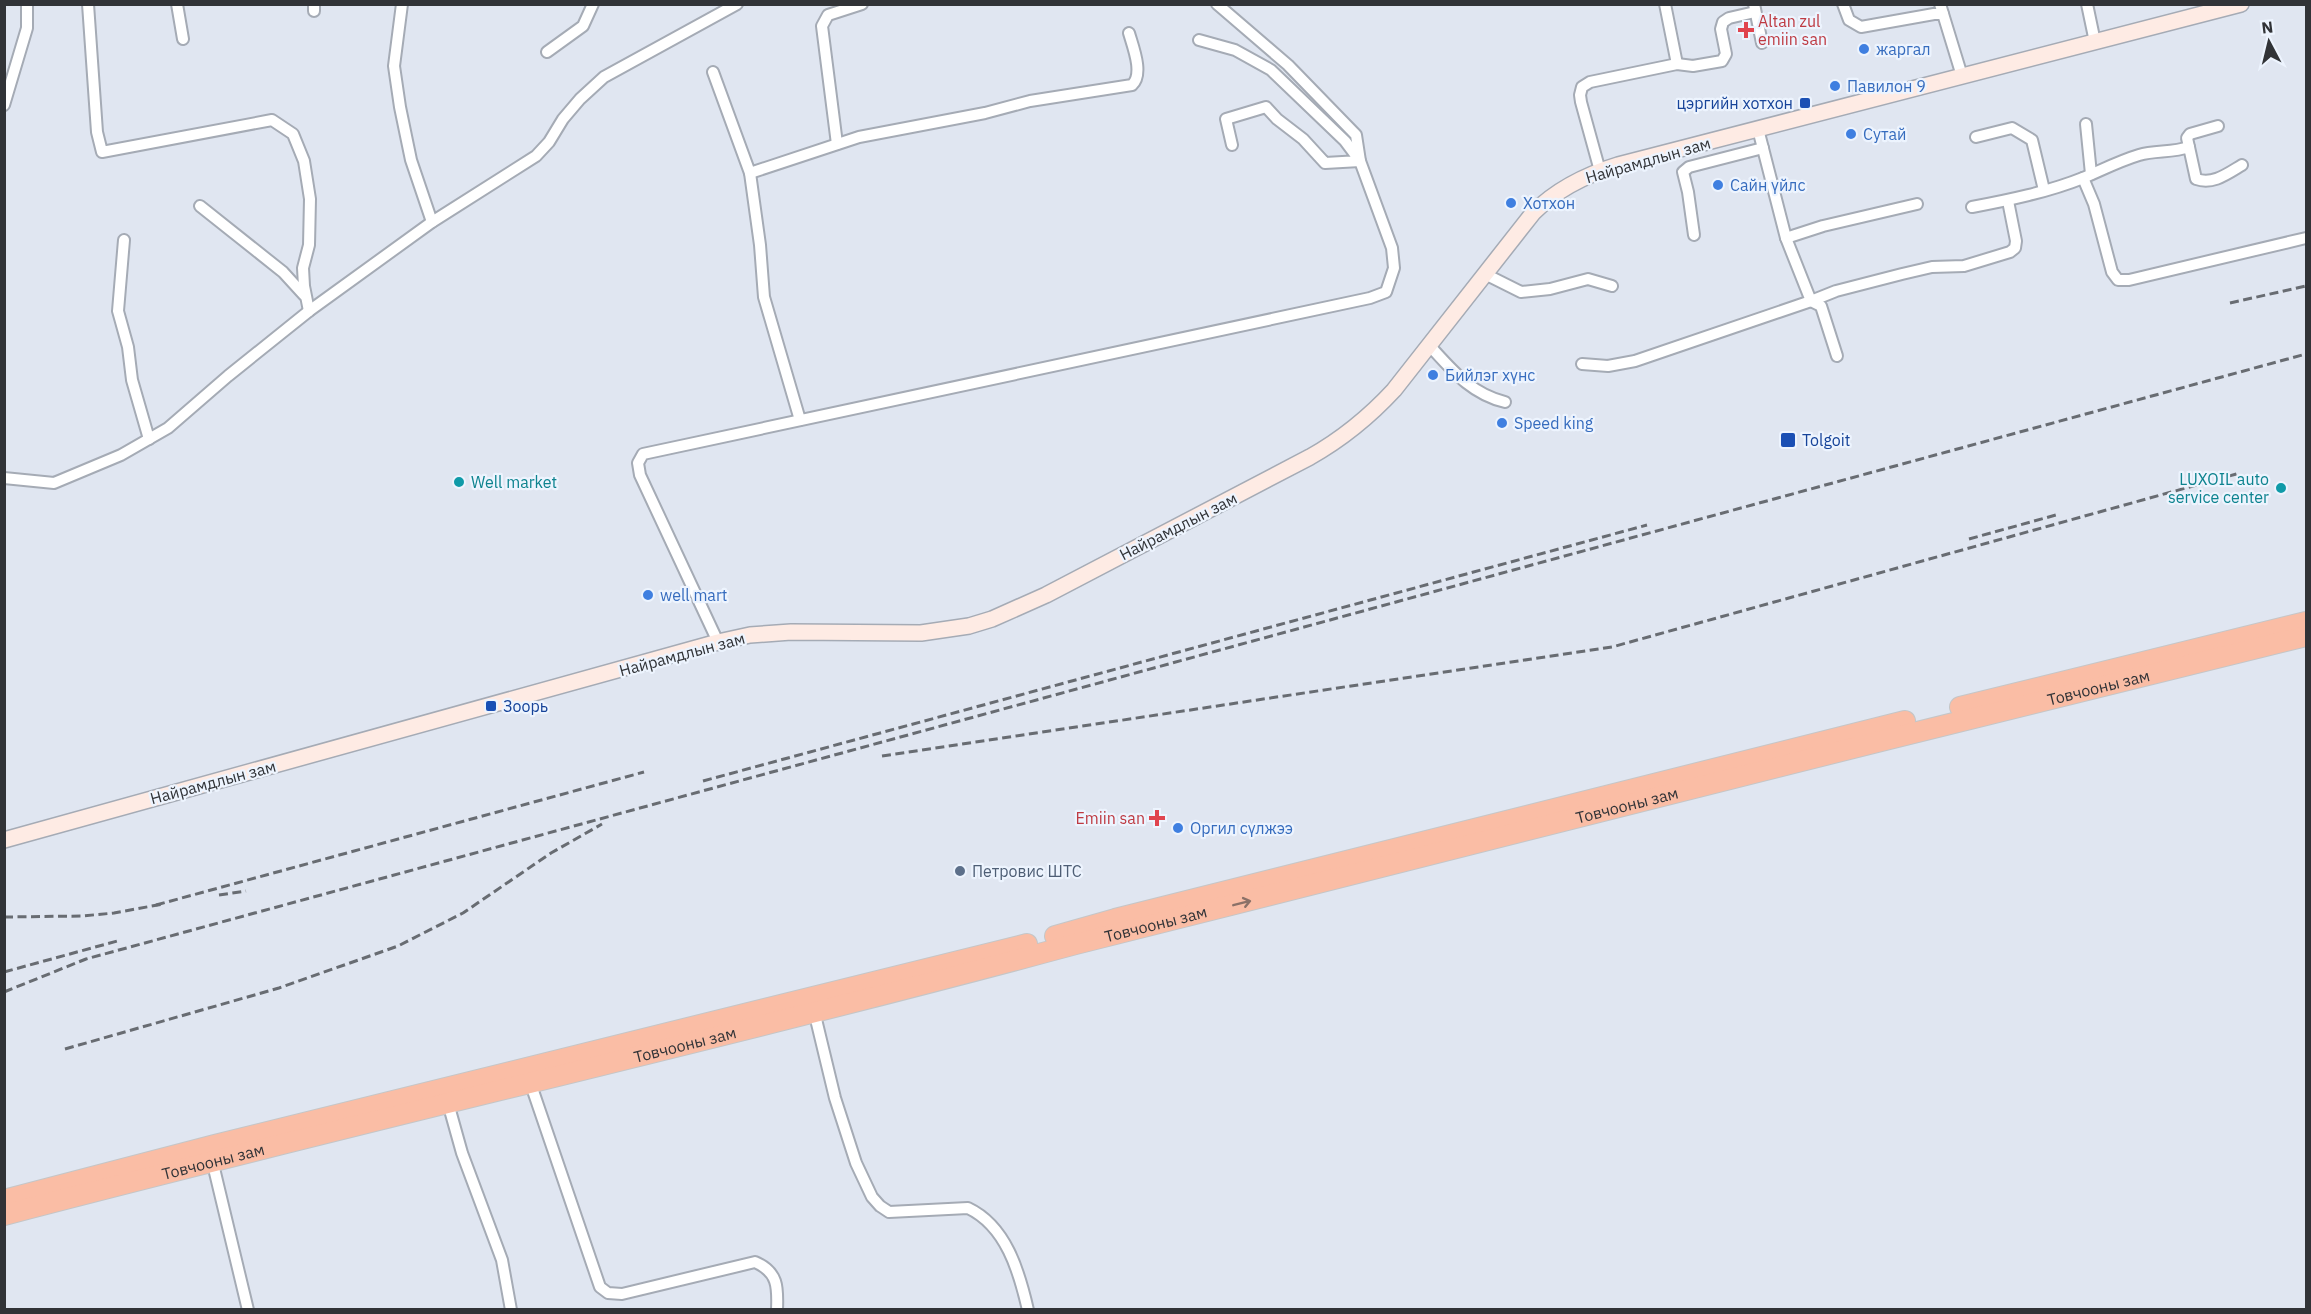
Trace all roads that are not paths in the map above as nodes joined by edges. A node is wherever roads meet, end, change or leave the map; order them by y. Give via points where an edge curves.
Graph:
1 (27, 4) edge
2 (88, 4) edge
3 (177, 4) edge
4 (402, 4) edge
5 (593, 4) edge
6 (737, 4) edge
7 (862, 4) edge
8 (1217, 4) edge
9 (1665, 4) edge
10 (1843, 4) edge
11 (2086, 4) edge
12 (2241, 4) edge
13 (1754, 8) edge
14 (1942, 9) edge
15 (1130, 33) dead end
16 (183, 39) dead end
17 (1199, 40) dead end
18 (2095, 42) junction
19 (1762, 43) dead end
20 (547, 52) dead end
21 (1677, 64) junction
22 (713, 72) dead end
23 (1962, 76) junction
24 (4, 105) edge
25 (2086, 124) dead end
26 (2218, 126) dead end
27 (1758, 129) junction
28 (1976, 137) dead end
29 (837, 144) junction
30 (1232, 145) dead end
31 (2188, 147) junction
32 (1763, 148) junction
33 (1360, 161) junction
34 (2242, 165) dead end
35 (1600, 171) junction
36 (750, 173) junction
37 (2087, 176) junction
38 (2044, 190) junction
39 (2008, 201) junction
40 (1917, 204) dead end
41 (200, 206) dead end
42 (1972, 207) dead end
43 (432, 222) junction
44 (1694, 235) dead end
45 (1786, 238) junction
46 (2307, 238) edge
47 (123, 240) dead end
48 (1485, 274) junction
49 (1612, 286) dead end
50 (304, 295) junction
51 (1811, 301) junction
52 (309, 311) junction
53 (1429, 345) junction
54 (1837, 356) dead end
55 (1582, 364) dead end
56 (1505, 402) dead end
57 (800, 420) junction
58 (149, 439) junction
59 (4, 478) edge
60 (2307, 622) edge
61 (2307, 636) edge
62 (718, 642) junction
63 (4, 840) edge
64 (814, 1011) junction
65 (528, 1076) junction
66 (448, 1103) junction
67 (212, 1160) junction
68 (4, 1200) edge
69 (4, 1215) edge
70 (248, 1310) edge
71 (511, 1310) edge
72 (777, 1310) edge
73 (1028, 1310) edge

1 - 24 street via 27,28
2 - 50 street via 97,132 102,152 272,120 293,135 304,161 310,199
3 - 16 street
4 - 43 street via 394,66 411,160
5 - 20 street via 583,26
6 - 43 street via 604,77 569,112 536,156
7 - 29 street via 828,15 822,26
8 - 33 street via 1288,65 1349,127 1359,143
9 - 21 street
10 - 14 street via 1849,20 1861,27 1934,14
11 - 18 street
12 - 18 main road, Найрамдлын зам
13 - 19 street
13 - 21 street via 1723,22 1724,60 1693,66
14 - 23 street
15 - 29 street via 1137,77 1132,85 1030,101 859,136
17 - 33 street via 1235,50 1270,70 1337,132
18 - 23 main road, Найрамдлын зам
21 - 35 street via 1582,87 1581,102
22 - 36 street
23 - 27 main road, Найрамдлын зам
25 - 37 street
26 - 31 street via 2190,134
27 - 32 street
27 - 35 main road, Найрамдлын зам
28 - 38 street via 2012,128 2032,140
29 - 36 street
30 - 33 street via 1226,119 1266,107 1325,163
31 - 34 street via 2196,179 2217,179
31 - 37 street via 2141,154
32 - 44 street via 1689,167 1683,172
32 - 45 street
33 - 57 street via 1392,248 1394,268 1386,292 1379,296
35 - 48 main road, Найрамдлын зам via 1543,203
36 - 57 street via 764,297
37 - 38 street
37 - 46 street via 2112,272 2118,280
38 - 39 street
39 - 42 street
39 - 51 street via 2016,241 2010,252 1964,266 1932,267 1902,274
40 - 45 street
41 - 50 street via 283,272
43 - 52 street
45 - 51 street
47 - 58 street via 118,311
48 - 49 street via 1521,292 1588,279
48 - 53 main road, Найрамдлын зам
50 - 52 street
51 - 54 street via 1821,306
51 - 55 street via 1635,361 1608,366
52 - 58 street via 168,428
53 - 56 street via 1471,387
53 - 62 main road, Найрамдлын зам via 1375,410 1324,449 1014,610 969,626 921,633 768,633
57 - 62 street via 649,452 638,462 640,475
58 - 59 street via 54,483
60 - 65 highway, Товчооны зам via 1126,916
64 -> 61 highway, Товчооны зам
62 - 63 main road, Найрамдлын зам
64 - 65 highway, Товчооны зам
64 - 73 street via 839,1110 872,1197 889,1212 968,1208 980,1214 1003,1238 1022,1283
65 - 66 highway, Товчооны зам
65 - 68 highway, Товчооны зам via 215,1145
65 - 72 street via 600,1287 608,1293 622,1294 755,1262 765,1266 775,1279
66 - 67 highway, Товчооны зам
66 - 71 street via 462,1153 502,1260
67 - 69 highway, Товчооны зам
67 - 70 street

